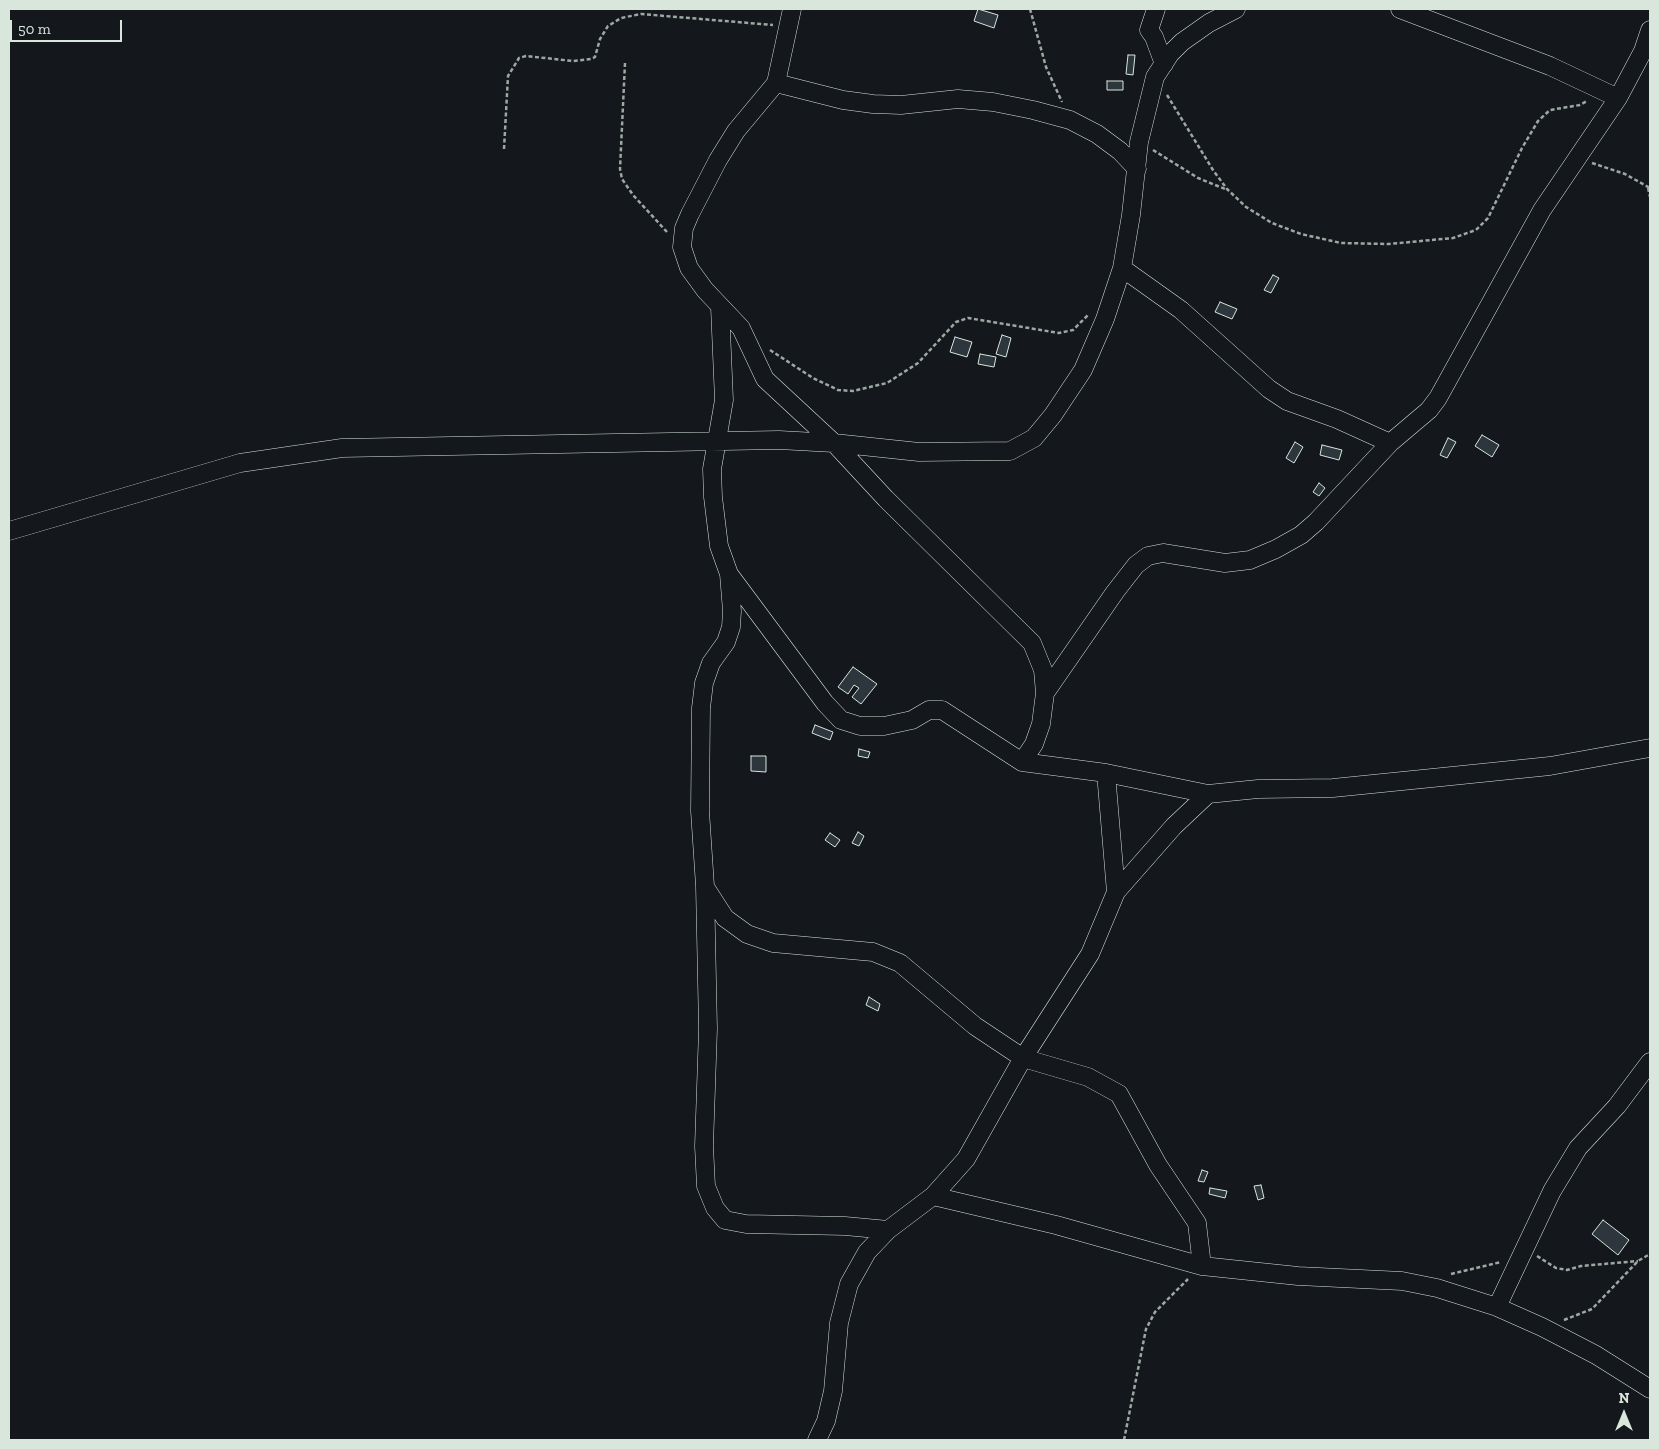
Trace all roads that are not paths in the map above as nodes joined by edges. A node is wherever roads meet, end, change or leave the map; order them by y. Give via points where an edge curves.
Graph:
1 (792, 9) edge
2 (1156, 9) edge
3 (1236, 9) edge
4 (1400, 9) edge
5 (1650, 30) edge
6 (1647, 52) edge
7 (1159, 70) junction
8 (776, 83) junction
9 (1618, 98) junction
10 (1137, 169) junction
11 (1122, 268) junction
12 (720, 307) junction
13 (716, 441) junction
14 (834, 443) junction
15 (1390, 443) junction
16 (9, 531) edge
17 (729, 574) junction
18 (1045, 693) junction
19 (1650, 748) edge
20 (1022, 762) junction
21 (1106, 773) junction
22 (1208, 794) junction
23 (705, 886) junction
24 (1116, 892) junction
25 (1023, 1058) junction
26 (1650, 1062) edge
27 (933, 1196) junction
28 (888, 1230) junction
29 (1202, 1266) junction
30 (1497, 1307) junction
31 (1650, 1389) edge
32 (817, 1440) edge

1 - 8 street
2 - 7 street via 1149,30 1154,37
3 - 7 street via 1182,42
4 - 9 street via 1550,66
5 - 6 street
6 - 9 street
7 - 10 street via 1139,142
8 - 10 street via 873,104 901,105 958,99 993,102 1070,120 1097,134
8 - 12 street via 736,130 684,228 682,247 689,268
9 - 15 street via 1542,210 1438,398 1419,420
10 - 11 street
11 - 14 street via 1083,370 1034,438 1010,451 979,453 919,452
11 - 15 street via 1181,310 1286,401
12 - 13 street via 724,400
12 - 14 street via 740,328 765,378
13 - 14 street
13 - 16 street via 342,448 240,463
13 - 17 street via 712,470 715,521 719,546
14 - 18 street via 1032,643 1043,670
15 - 18 street via 1316,522 1276,549 1250,560 1226,563 1163,553 1148,556 1136,565 1115,592
17 - 20 street via 841,720 860,726 884,726 912,720 929,710 942,710
17 - 23 street via 731,627 726,642 711,663 701,708 699,791
18 - 20 street via 1041,724 1034,744
19 - 22 street via 1550,766 1442,778 1333,788
20 - 21 street
21 - 22 street
21 - 24 street
22 - 24 street via 1174,826
23 - 25 street via 725,918 747,934 773,943 873,952 900,963 975,1026
23 - 28 street via 708,1030 705,1176 715,1208 725,1220 746,1224
24 - 25 street via 1090,954
25 - 27 street via 966,1159
25 - 29 street via 1088,1078 1119,1094 1158,1165 1197,1223
26 - 30 street via 1617,1106 1578,1148 1552,1191
27 - 28 street
27 - 29 street via 1056,1225
28 - 32 street via 867,1252 849,1284 839,1323 833,1391 826,1421
29 - 30 street via 1298,1276 1402,1281
30 - 31 street via 1596,1355

